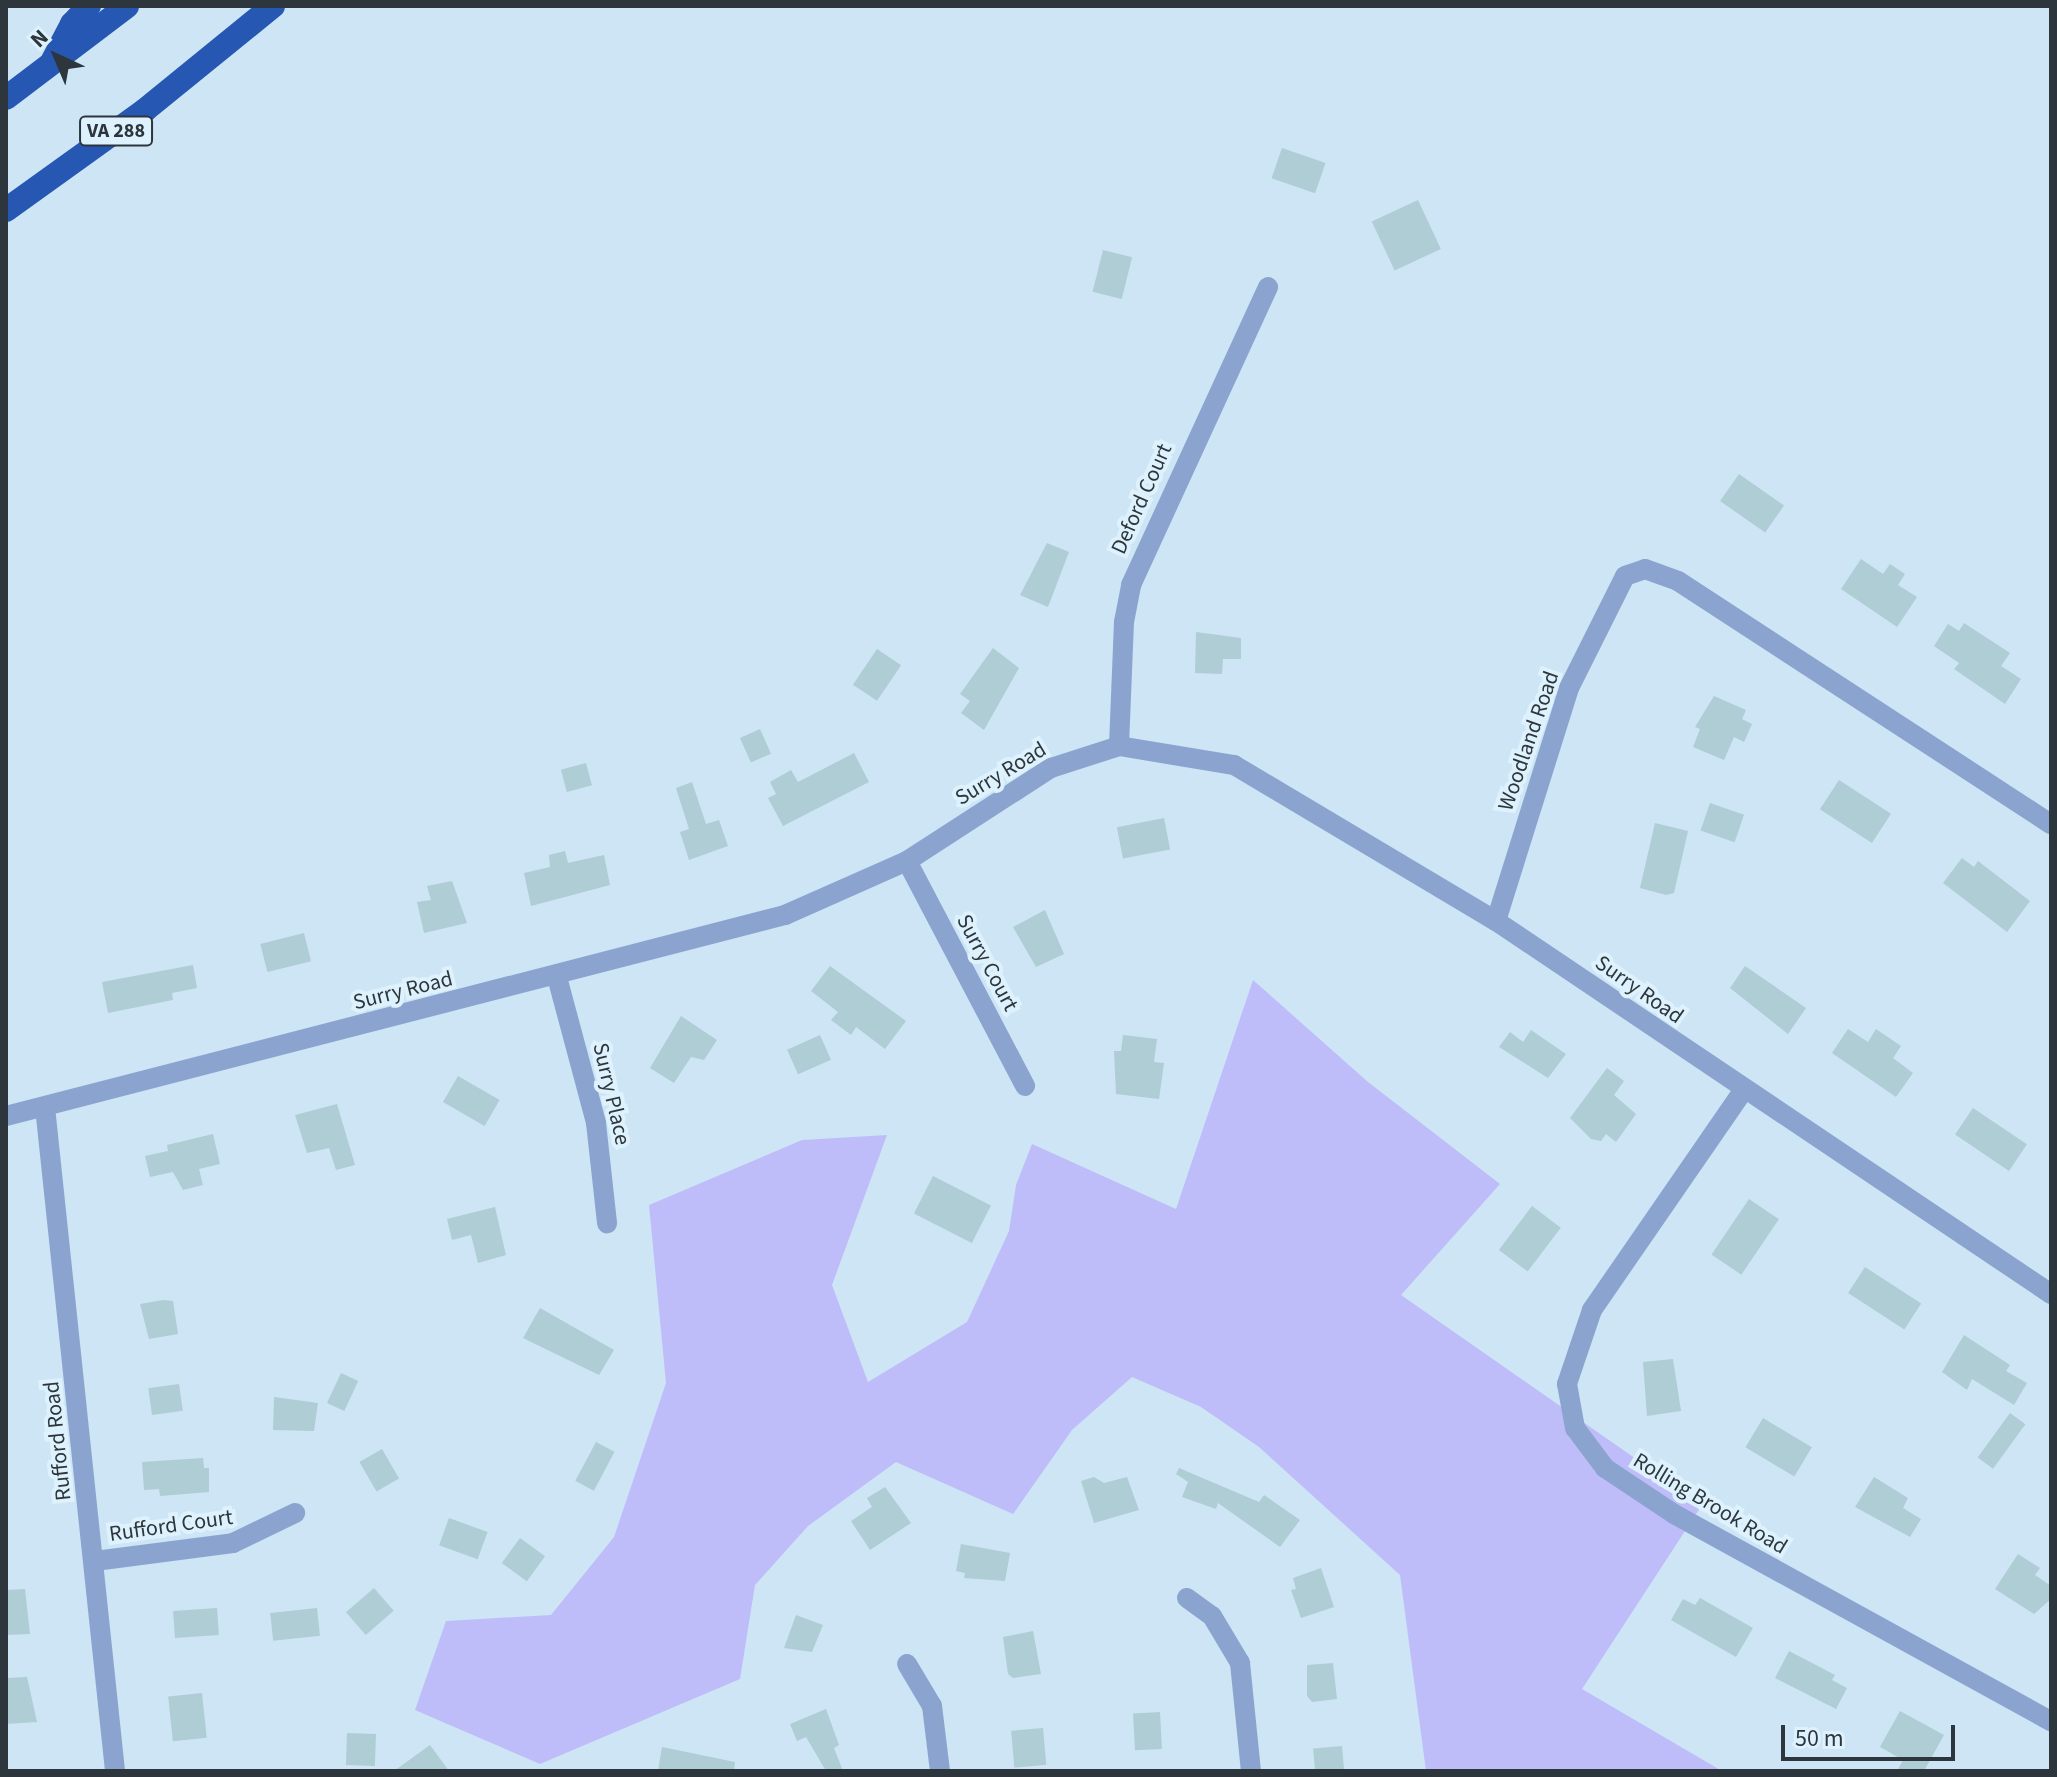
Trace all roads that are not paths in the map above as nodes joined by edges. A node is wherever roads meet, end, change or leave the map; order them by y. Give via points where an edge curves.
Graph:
1 (89, 6) edge
2 (127, 6) edge
3 (273, 6) edge
4 (50, 67) junction
5 (6, 98) edge
6 (6, 210) edge
7 (1268, 287) dead end
8 (1119, 746) junction
9 (2051, 824) edge
10 (907, 861) junction
11 (1496, 921) junction
12 (557, 977) junction
13 (1025, 1086) dead end
14 (1743, 1091) junction
15 (45, 1107) junction
16 (6, 1116) edge
17 (607, 1223) dead end
18 (2051, 1294) edge
19 (295, 1513) dead end
20 (95, 1561) junction
21 (1187, 1598) dead end
22 (907, 1664) dead end
23 (2051, 1721) edge
24 (115, 1771) edge
25 (940, 1771) edge
26 (1251, 1771) edge

1 - 4 highway via 72,24
2 - 4 highway
3 - 6 highway, VA 288 via 145,110
4 - 5 highway
7 - 8 street, Deford Court via 1131,585 1124,622
8 - 10 street, Surry Road via 1051,768
8 - 11 street, Surry Road via 1234,765
9 - 11 street, Woodland Road via 1678,581 1645,569 1625,576 1569,688
10 - 12 street, Surry Road via 785,915
10 - 13 street, Surry Court
11 - 14 street, Surry Road
12 - 15 street, Surry Road
12 - 17 street, Surry Place via 596,1123
14 - 18 street, Surry Road
14 - 23 street, Rolling Brook Road via 1592,1310 1567,1384 1575,1428 1605,1468 1674,1514
15 - 16 street, Surry Road
15 - 20 street, Rufford Road
19 - 20 street, Rufford Court via 233,1543
20 - 24 street, Rufford Road
21 - 26 street via 1212,1616 1240,1663
22 - 25 street via 932,1706

